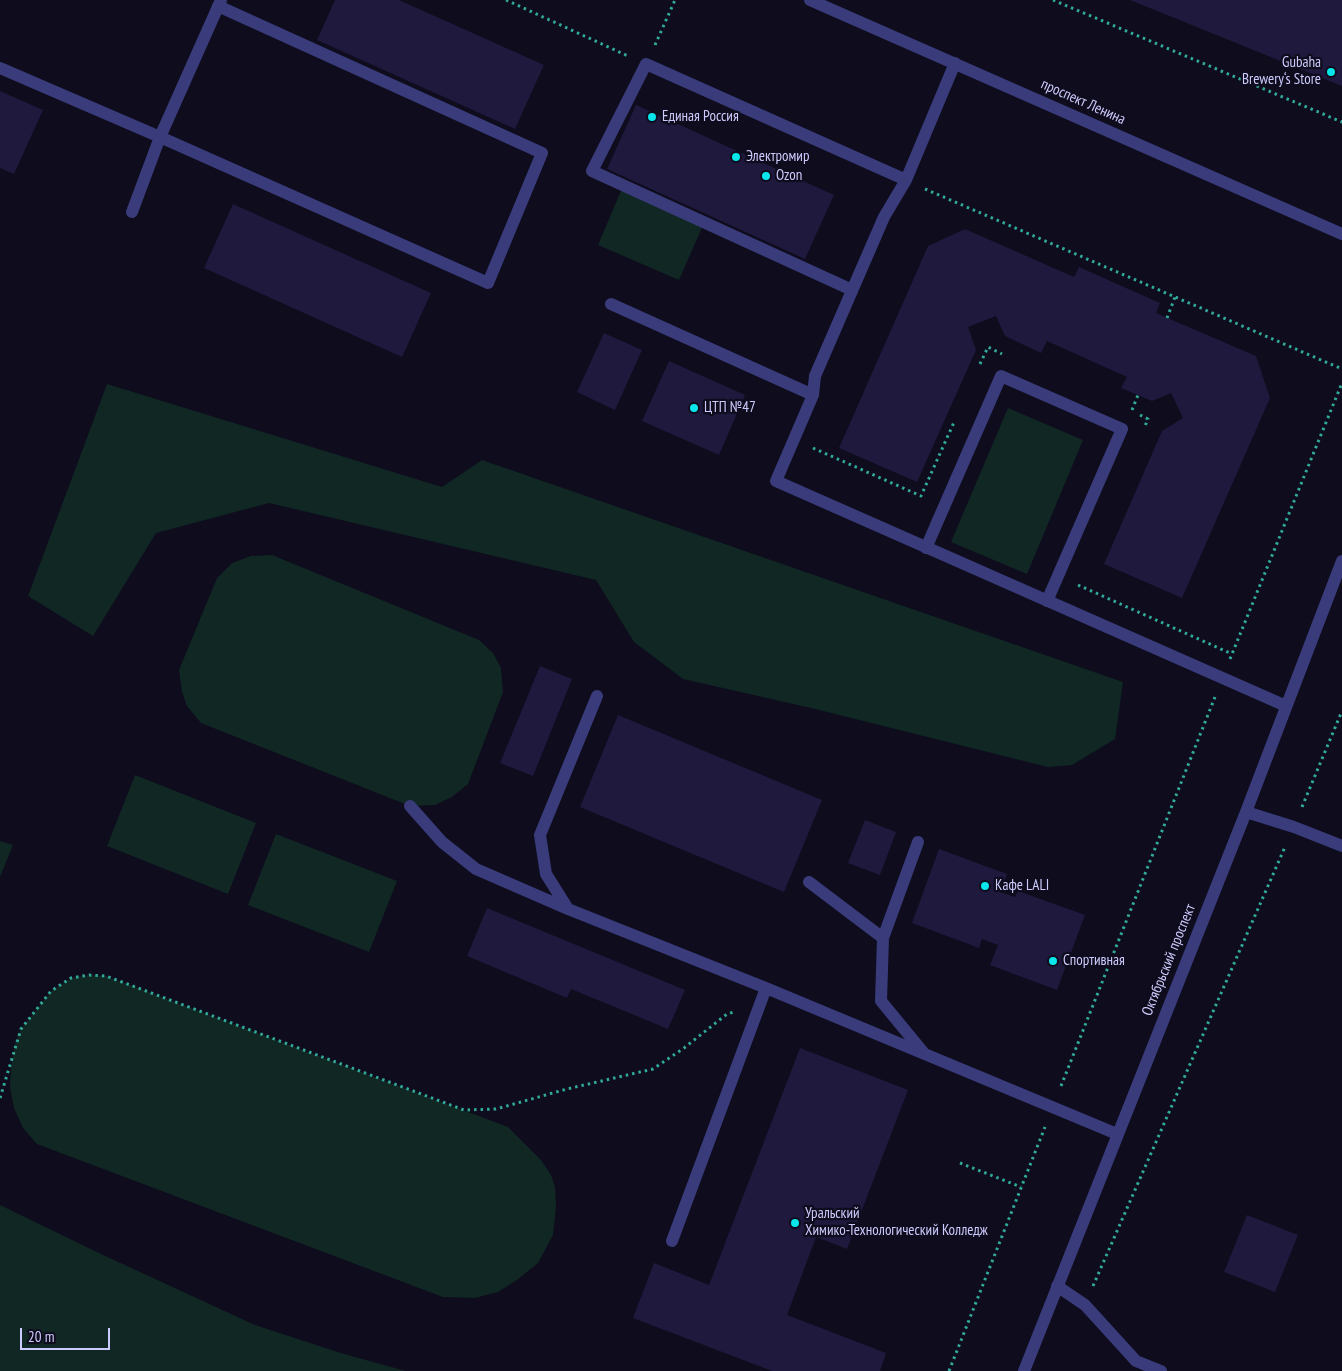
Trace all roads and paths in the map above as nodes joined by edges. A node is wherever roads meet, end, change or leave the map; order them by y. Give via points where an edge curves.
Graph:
1 (506, 0) edge
2 (675, 0) edge
3 (810, 0) edge
4 (1053, 0) edge
5 (220, 3) edge
6 (955, 63) junction
7 (646, 64) junction
8 (0, 68) edge
9 (1342, 122) edge
10 (160, 137) junction
11 (906, 180) junction
12 (132, 212) dead end
13 (1342, 234) edge
14 (852, 290) junction
15 (1175, 297) junction
16 (611, 304) dead end
17 (1167, 318) dead end
18 (1006, 355) dead end
19 (980, 365) dead end
20 (1342, 369) edge
21 (1342, 383) edge
22 (813, 395) junction
23 (1138, 395) dead end
24 (1123, 407) dead end
25 (1132, 411) junction
26 (956, 417) dead end
27 (1144, 428) dead end
28 (794, 439) junction
29 (926, 548) junction
30 (1342, 561) edge
31 (1074, 583) dead end
32 (1047, 601) junction
33 (1232, 654) junction
34 (1222, 679) junction
35 (597, 696) dead end
36 (1286, 706) junction
37 (1342, 711) edge
38 (410, 806) dead end
39 (1246, 812) junction
40 (1294, 827) junction
41 (918, 842) dead end
42 (1342, 846) edge
43 (809, 882) dead end
44 (568, 909) junction
45 (883, 938) junction
46 (766, 988) junction
47 (759, 1006) junction
48 (924, 1054) junction
49 (0, 1098) edge
50 (1053, 1107) junction
51 (1117, 1134) junction
52 (960, 1163) dead end
53 (1021, 1187) junction
54 (672, 1241) dead end
55 (1057, 1286) junction
56 (1085, 1305) junction
57 (949, 1371) edge
58 (1024, 1371) edge
59 (1162, 1371) edge

1 - 7 path
2 - 7 path
3 - 6 street, проспект Ленина
4 - 9 path
5 - 10 street
5 - 10 street via 542,153 488,284
6 - 11 street
6 - 13 street, проспект Ленина
7 - 11 street
7 - 14 street via 592,172
8 - 10 street
10 - 12 street
11 - 14 street via 884,217
11 - 15 path
14 - 22 street via 815,376
15 - 17 path
15 - 20 path
16 - 22 street
18 - 19 path via 988,347
21 - 33 path
22 - 28 street
23 - 25 path
24 - 25 path
25 - 27 path via 1148,419
26 - 28 path via 921,496
28 - 29 street via 776,481
29 - 32 street
29 - 32 street via 1001,376 1122,429
30 - 36 street, Октябрьский проспект
31 - 33 path
32 - 34 street
33 - 34 path
34 - 36 street
34 - 50 path
35 - 44 street via 540,835 546,874
36 - 39 street, Октябрьский проспект
37 - 40 path
38 - 44 street via 442,842 476,870
39 - 40 street
39 - 51 street, Октябрьский проспект
40 - 42 street
40 - 56 path
41 - 45 street
43 - 45 street
44 - 46 street
45 - 48 street via 881,1001
46 - 47 street
46 - 48 street
47 - 49 path via 727,1014 652,1069 496,1109 464,1110 106,976 89,975 72,978 51,991 21,1028
47 - 54 street
48 - 50 street
50 - 51 street
50 - 53 path
51 - 55 street, Октябрьский проспект
52 - 53 path
53 - 57 path
55 - 56 street
55 - 58 street, Октябрьский проспект
56 - 59 street via 1136,1361

